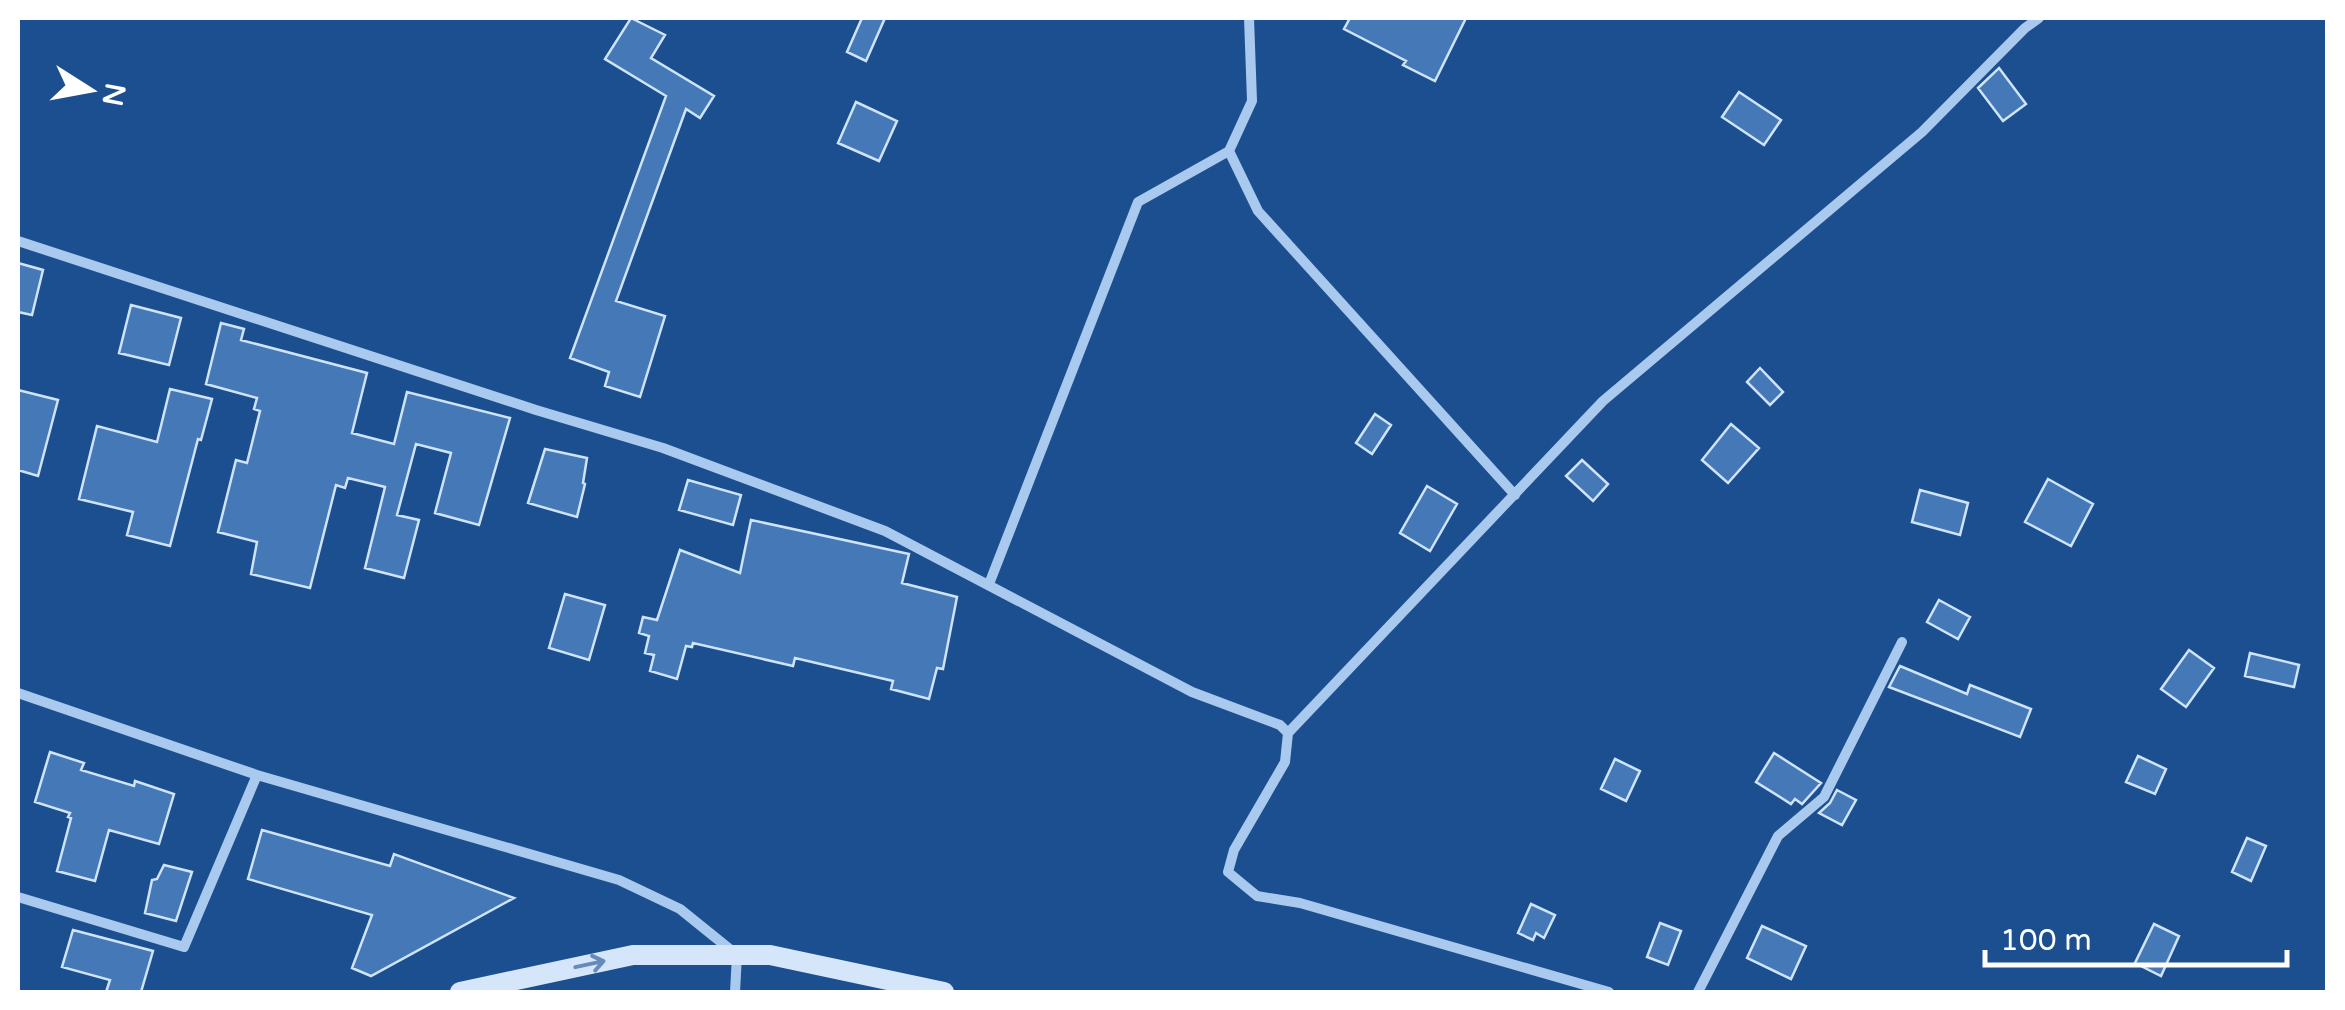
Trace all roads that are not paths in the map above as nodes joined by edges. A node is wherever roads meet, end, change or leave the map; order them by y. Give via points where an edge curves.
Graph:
1 (1248, 18) edge
2 (2040, 18) edge
3 (1229, 150) junction
4 (18, 241) edge
5 (1514, 495) junction
6 (989, 584) junction
7 (1902, 642) dead end
8 (18, 693) edge
9 (1288, 734) junction
10 (257, 775) junction
11 (18, 898) edge
12 (737, 955) junction
13 (460, 992) edge
14 (735, 992) edge
15 (944, 992) edge
16 (1609, 992) edge
17 (1698, 992) edge

1 - 3 street via 1252,101
2 - 5 street via 1922,132 1603,401
3 - 5 street via 1258,211
3 - 6 street via 1138,202
4 - 6 street via 663,448 886,530
5 - 9 street
6 - 9 street via 1192,692 1280,725
7 - 17 street via 1824,797 1778,836
8 - 10 street
9 - 16 street via 1285,762 1228,872 1257,896
10 - 11 street via 184,948
10 - 12 street via 619,880 680,909
13 -> 12 street via 633,955
12 - 14 street
12 - 15 street via 770,955

